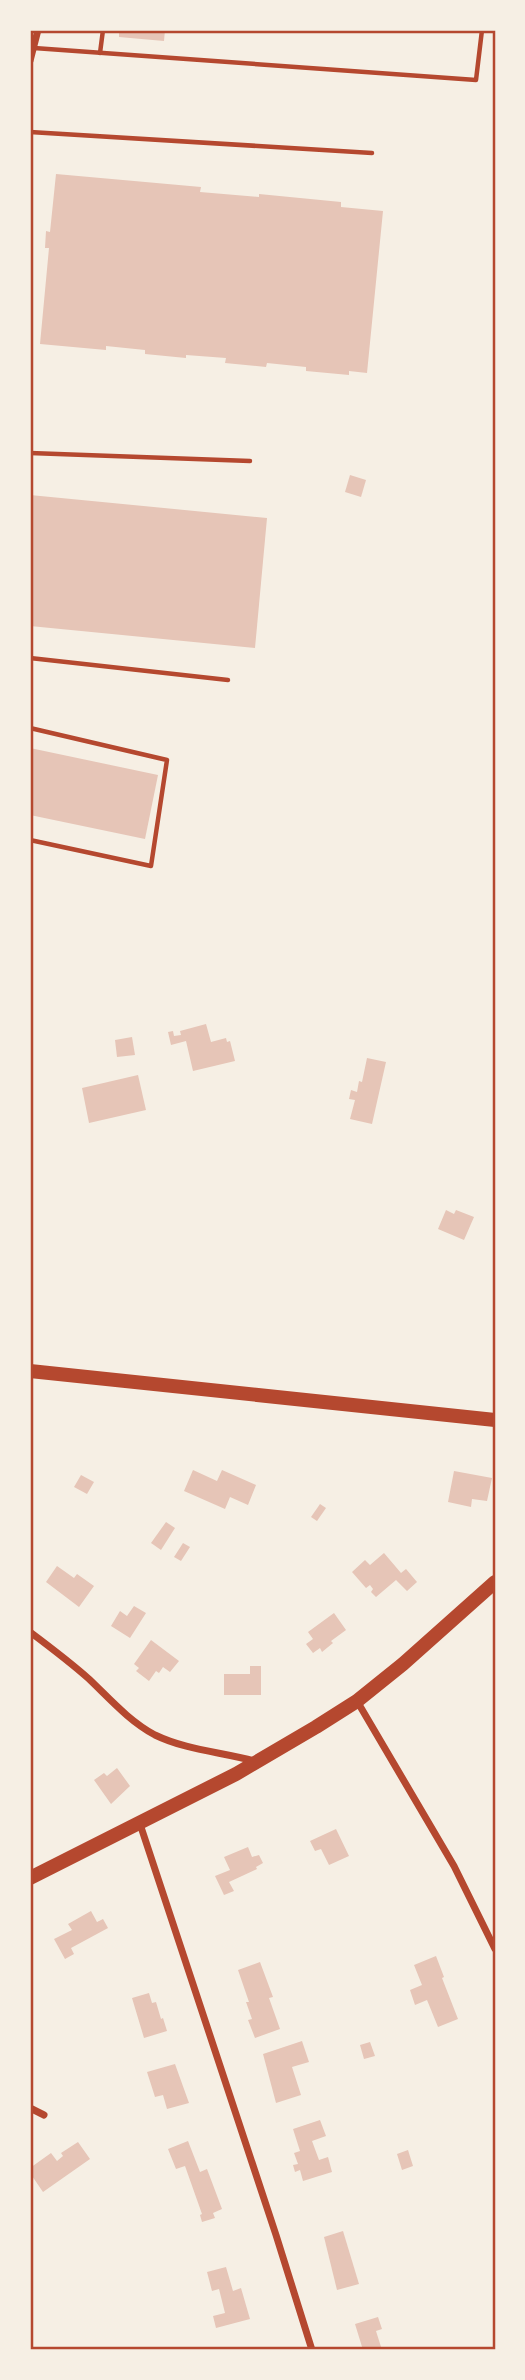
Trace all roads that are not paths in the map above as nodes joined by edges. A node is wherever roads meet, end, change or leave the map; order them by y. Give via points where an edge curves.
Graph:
1 (38, 30) edge
2 (103, 30) edge
3 (482, 30) edge
4 (33, 48) junction
5 (100, 53) junction
6 (30, 61) edge
7 (30, 132) edge
8 (372, 153) dead end
9 (30, 205) edge
10 (30, 222) edge
11 (30, 453) edge
12 (250, 461) dead end
13 (30, 658) edge
14 (228, 680) dead end
15 (30, 728) edge
16 (30, 840) edge
17 (30, 1371) edge
18 (495, 1420) edge
19 (495, 1582) edge
20 (30, 1632) edge
21 (357, 1701) junction
22 (257, 1762) junction
23 (140, 1824) junction
24 (30, 1878) edge
25 (495, 1949) edge
26 (30, 2108) edge
27 (44, 2115) dead end
28 (312, 2350) edge

1 - 4 street
2 - 5 lane
3 - 5 lane via 476,80
4 - 5 lane
4 - 6 street
7 - 8 lane
9 - 10 lane
11 - 12 lane
13 - 14 lane
15 - 16 lane via 167,760 151,866
17 - 18 main road
19 - 21 main road
20 - 22 street via 154,1734 187,1747
21 - 22 main road
21 - 25 street via 460,1876
22 - 23 main road
23 - 24 main road
23 - 28 street
26 - 27 street

